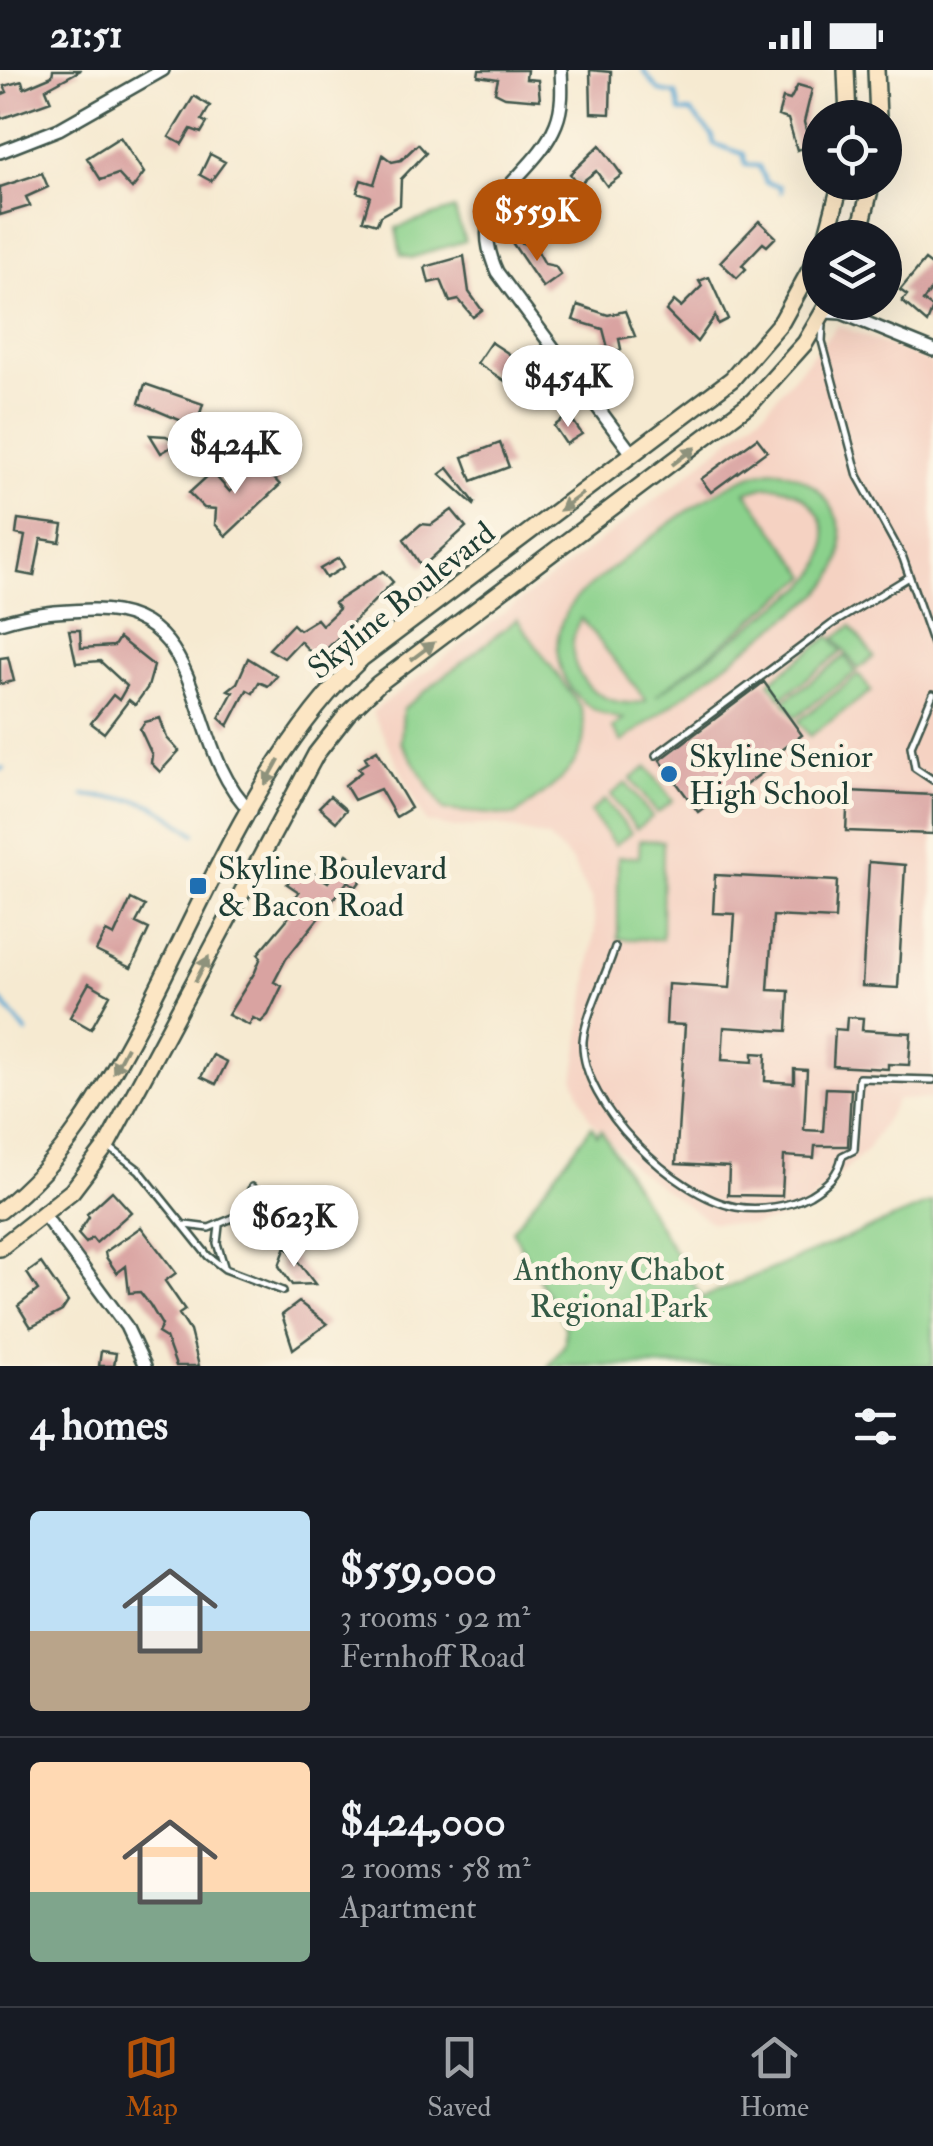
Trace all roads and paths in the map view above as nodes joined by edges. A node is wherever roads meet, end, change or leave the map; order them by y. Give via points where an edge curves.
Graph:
1 (163, 70) edge
2 (561, 70) edge
3 (846, 70) edge
4 (876, 70) edge
5 (847, 100) edge
6 (877, 100) edge
7 (0, 152) edge
8 (802, 290) edge
9 (798, 298) junction
10 (802, 299) edge
11 (818, 320) edge
12 (824, 320) edge
13 (860, 320) edge
14 (933, 350) edge
15 (633, 455) junction
16 (909, 577) junction
17 (0, 623) edge
18 (933, 642) edge
19 (326, 692) junction
20 (933, 694) edge
21 (348, 713) junction
22 (656, 755) dead end
23 (933, 780) edge
24 (251, 811) junction
25 (615, 947) dead end
26 (933, 1080) edge
27 (107, 1145) junction
28 (252, 1188) dead end
29 (0, 1211) edge
30 (244, 1211) junction
31 (44, 1215) junction
32 (184, 1224) junction
33 (219, 1226) junction
34 (296, 1234) dead end
35 (0, 1248) edge
36 (225, 1269) junction
37 (283, 1291) dead end
38 (145, 1366) edge

1 - 7 street via 59,129
2 - 15 street via 556,124 496,202 487,220 488,253
3 - 5 main road
4 - 6 main road
8 - 9 main road, Skyline Boulevard
9 - 10 main road
9 - 15 main road, Skyline Boulevard via 732,379
21 -> 11 main road, Skyline Boulevard via 753,401
12 - 16 lane via 822,341 851,456
13 - 14 street
15 -> 19 main road, Skyline Boulevard
16 - 18 lane
16 - 22 lane via 832,624
17 - 24 street via 30,614 119,610 155,625 186,670 218,770
19 - 21 lane
19 -> 24 main road, Skyline Boulevard
20 - 23 lane via 910,750 915,768
27 -> 21 main road, Skyline Boulevard via 316,754
24 -> 29 main road, Skyline Boulevard via 78,1134
25 - 26 lane via 584,1042 595,1090 652,1158 711,1198 756,1208 799,1201 821,1188 840,1170 842,1156 854,1150 859,1078
27 - 31 main road, Skyline Boulevard
27 - 32 lane via 139,1170
28 - 30 lane
30 - 33 lane
30 - 34 lane
31 - 35 main road, Skyline Boulevard
31 - 38 street via 126,1326
32 - 33 lane
32 - 36 lane
33 - 36 lane
36 - 37 lane

